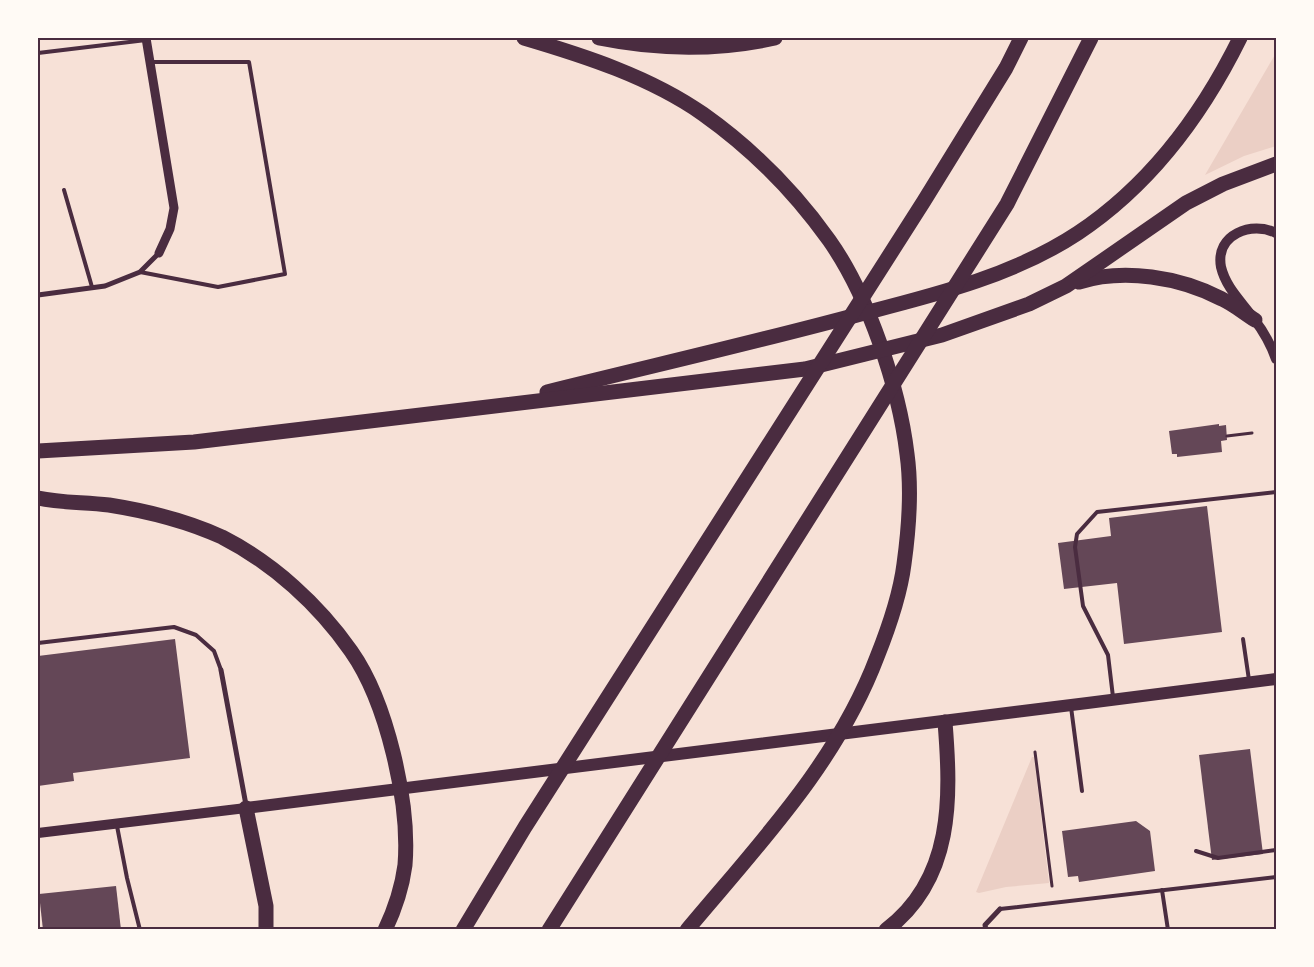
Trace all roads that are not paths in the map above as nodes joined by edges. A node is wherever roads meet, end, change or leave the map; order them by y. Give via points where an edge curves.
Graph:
1 (146, 38) edge
2 (524, 38) edge
3 (599, 38) edge
4 (775, 38) edge
5 (1022, 38) edge
6 (1091, 38) edge
7 (1240, 38) edge
8 (38, 53) edge
9 (150, 62) junction
10 (1276, 164) edge
11 (64, 190) dead end
12 (1276, 233) edge
13 (160, 253) joint
14 (140, 272) junction
15 (1066, 286) junction
16 (92, 287) junction
17 (38, 294) edge
18 (1255, 320) junction
19 (1276, 360) edge
20 (485, 407) junction
21 (38, 451) edge
22 (1276, 492) edge
23 (38, 498) edge
24 (1243, 640) dead end
25 (38, 643) edge
26 (221, 670) joint
27 (1276, 679) edge
28 (1249, 682) junction
29 (1113, 701) junction
30 (1071, 707) junction
31 (945, 722) junction
32 (1082, 791) dead end
33 (246, 808) junction
34 (116, 824) junction
35 (38, 833) edge
36 (1276, 850) edge
37 (1196, 851) dead end
38 (1276, 877) edge
39 (1162, 890) junction
40 (1000, 909) joint
41 (140, 930) edge
42 (266, 930) edge
43 (385, 930) edge
44 (463, 930) edge
45 (550, 930) edge
46 (687, 930) edge
47 (886, 930) edge
48 (986, 930) edge
49 (1168, 930) edge

1 - 8 lane
1 - 9 street
2 - 46 highway via 575,53 622,72 701,113 792,192 830,242 869,316 896,398 908,455 909,505 904,565 892,617 855,706 826,758 785,814
3 - 4 highway via 636,46 709,48
5 - 44 highway via 924,201 524,827
6 - 45 highway via 1007,204
7 - 20 highway via 1215,86 1171,150 1113,206 1078,233 1035,258 926,297
9 - 13 street via 174,208
9 - 14 lane via 249,62 285,274 218,287
10 - 15 highway via 1222,184 1186,203
11 - 16 lane
12 - 18 main road via 1267,228 1247,228 1232,236 1224,247 1223,275 1231,291
13 - 14 street
14 - 16 street via 105,286
15 - 18 highway via 1096,277 1168,280 1222,299
15 - 20 highway via 991,320 805,369
16 - 17 street
18 - 19 main road via 1269,340
20 - 21 highway via 194,442
22 - 29 lane via 1097,512 1077,534 1074,547 1083,606 1108,655
23 - 43 highway via 109,506 172,519 222,538 281,575 330,623 352,652 376,699 402,796 405,864 398,896
24 - 28 lane
25 - 26 lane via 174,627 196,635 214,651
26 - 33 street
27 - 28 main road
28 - 29 main road
29 - 30 main road
30 - 31 main road
30 - 32 lane
31 - 33 main road
31 - 47 highway via 950,786 946,822 937,857 916,900
33 - 34 main road
33 - 42 highway via 266,906
34 - 35 main road
34 - 41 lane
36 - 37 lane via 1218,858
38 - 39 lane
39 - 40 lane
39 - 49 lane
40 - 48 street via 985,925

